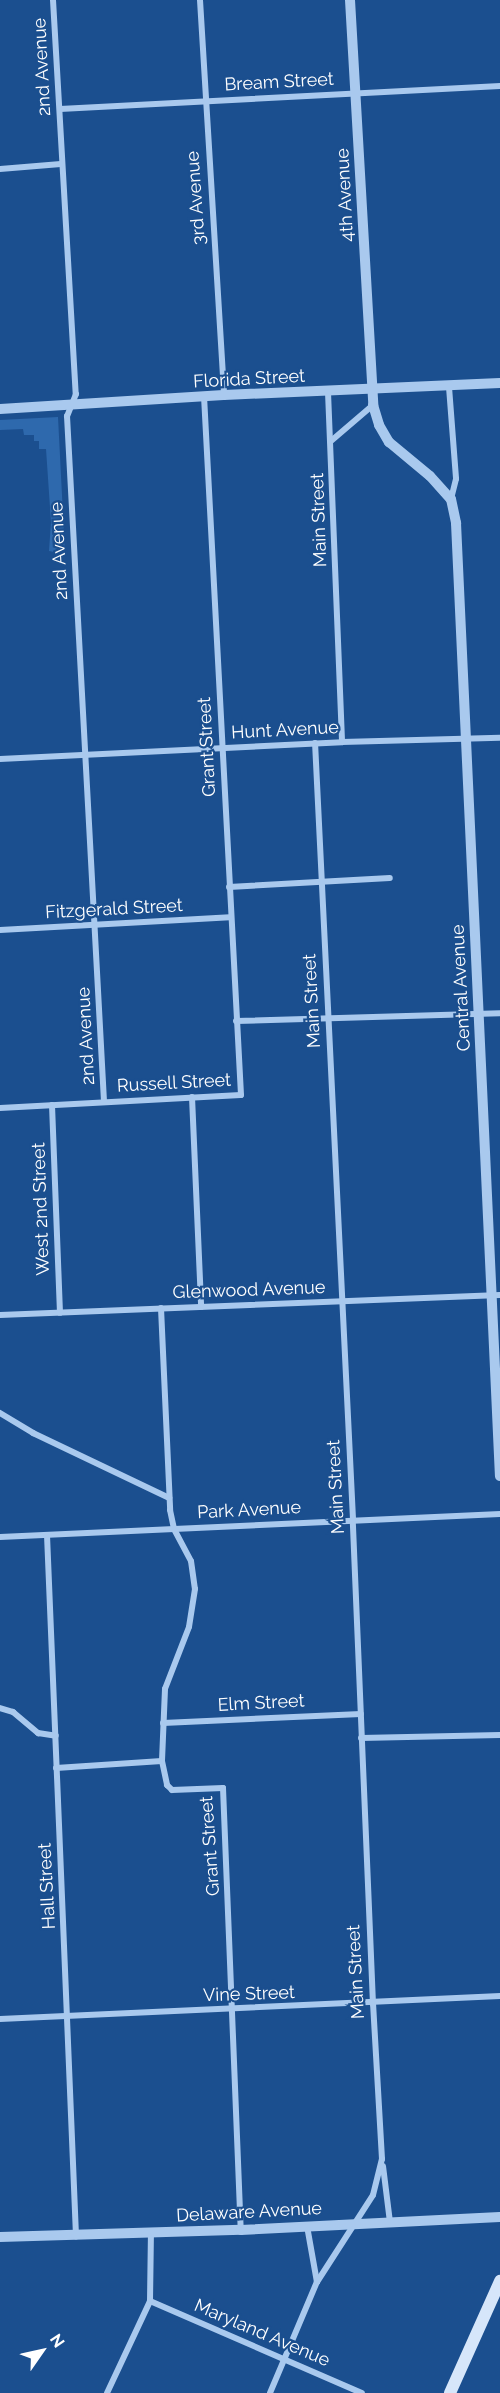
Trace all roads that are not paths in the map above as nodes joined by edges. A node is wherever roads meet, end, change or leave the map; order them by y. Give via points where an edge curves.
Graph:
1 (53, 0) edge
2 (200, 0) edge
3 (350, 0) edge
4 (500, 86) edge
5 (357, 93) junction
6 (205, 101) junction
7 (60, 108) junction
8 (61, 164) junction
9 (0, 169) edge
10 (500, 383) edge
11 (449, 387) junction
12 (371, 389) junction
13 (328, 392) junction
14 (224, 395) junction
15 (204, 397) junction
16 (71, 404) junction
17 (373, 405) junction
18 (0, 409) edge
19 (331, 441) junction
20 (451, 499) junction
21 (465, 738) junction
22 (500, 738) edge
23 (342, 742) junction
24 (315, 743) junction
25 (222, 749) junction
26 (86, 753) junction
27 (0, 759) edge
28 (390, 878) dead end
29 (319, 880) junction
30 (229, 887) junction
31 (230, 917) junction
32 (96, 927) junction
33 (0, 930) edge
34 (479, 1013) junction
35 (500, 1013) edge
36 (328, 1018) junction
37 (236, 1022) junction
38 (241, 1095) joint
39 (192, 1097) junction
40 (104, 1102) junction
41 (52, 1105) junction
42 (0, 1108) edge
43 (495, 1296) edge
44 (342, 1302) junction
45 (201, 1307) junction
46 (161, 1308) junction
47 (60, 1313) junction
48 (0, 1315) edge
49 (0, 1413) edge
50 (500, 1476) edge
51 (169, 1498) junction
52 (500, 1514) edge
53 (353, 1519) junction
54 (174, 1529) junction
55 (47, 1535) junction
56 (0, 1537) edge
57 (0, 1708) edge
58 (361, 1714) junction
59 (163, 1723) junction
60 (500, 1735) edge
61 (56, 1736) junction
62 (361, 1738) junction
63 (162, 1761) junction
64 (56, 1768) junction
65 (500, 1996) edge
66 (372, 2004) junction
67 (234, 2011) junction
68 (68, 2016) junction
69 (0, 2019) edge
70 (382, 2159) junction
71 (500, 2217) edge
72 (390, 2222) junction
73 (357, 2223) junction
74 (307, 2226) junction
75 (241, 2230) junction
76 (151, 2233) junction
77 (76, 2236) junction
78 (0, 2238) edge
79 (500, 2281) edge
80 (317, 2282) junction
81 (150, 2301) junction
82 (285, 2359) junction
83 (107, 2393) edge
84 (270, 2393) edge
85 (362, 2393) edge
86 (450, 2393) edge

1 - 7 street, 2nd Avenue
2 - 6 street, 3rd Avenue
3 - 5 street, 4th Avenue
4 - 5 street, Bream Street
5 - 6 street, Bream Street
5 - 12 street, 4th Avenue
6 - 7 street, Bream Street
6 - 14 street, 3rd Avenue
7 - 8 street, 2nd Avenue
8 - 9 street
8 - 16 street, 2nd Avenue via 76,394
10 - 11 street, Florida Street
11 - 12 street, Florida Street
11 - 20 street, Central Avenue via 456,479
12 - 13 street, Florida Street
12 - 17 street
13 - 14 street, Florida Street
13 - 19 street, Main Street
14 - 15 street, Florida Street
15 - 16 street, Florida Street
15 - 25 street, Grant Street
16 - 18 street, Florida Street
16 - 26 street, 2nd Avenue via 67,416
17 - 19 street
17 - 20 street via 390,442
19 - 23 street, Main Street
20 - 21 street, Central Avenue via 456,523
21 - 22 street, Hunt Avenue
21 - 23 street, Hunt Avenue
21 - 34 street, Central Avenue
23 - 24 street, Hunt Avenue
24 - 25 street, Hunt Avenue
24 - 29 street, Main Street
25 - 26 street, Hunt Avenue
25 - 30 street, Grant Street
26 - 27 street, Hunt Avenue
26 - 32 street, 2nd Avenue
28 - 29 street
29 - 30 street
29 - 36 street, Main Street
30 - 31 street, Grant Street
31 - 32 street, Fitzgerald Street
31 - 37 street, Grant Street
32 - 33 street, Fitzgerald Street
32 - 40 street, 2nd Avenue
34 - 35 street
34 - 36 street
34 - 43 street, Central Avenue
36 - 37 street
36 - 44 street, Main Street
37 - 38 street, Grant Street
38 - 39 street, Russell Street
39 - 40 street, Russell Street
39 - 45 street
40 - 41 street, Russell Street
41 - 42 street, Russell Street
41 - 47 street, West 2nd Street
43 - 44 street, Glenwood Avenue
43 - 50 street, Central Avenue
44 - 45 street, Glenwood Avenue
44 - 53 street, Main Street
45 - 46 street, Glenwood Avenue
46 - 47 street, Glenwood Avenue
46 - 51 street, Grant Street
47 - 48 street, Glenwood Avenue
49 - 51 street via 33,1433
51 - 54 street, Grant Street
52 - 53 street, Park Avenue
53 - 54 street, Park Avenue
53 - 58 street, Main Street
54 - 55 street, Park Avenue
54 - 59 street, Grant Street via 191,1561 195,1589 189,1627 165,1689
55 - 56 street, Park Avenue
55 - 61 street, Hall Street
57 - 61 street via 13,1712 38,1733
58 - 59 street, Elm Street
58 - 62 street, Main Street
59 - 63 street, Grant Street
60 - 62 street
61 - 64 street, Hall Street
62 - 66 street, Main Street
63 - 64 street
63 - 67 street, Grant Street via 167,1785 172,1790 223,1788
64 - 68 street, Hall Street
65 - 66 street, Vine Street
66 - 67 street, Vine Street
66 - 70 street, Main Street
67 - 68 street, Vine Street
67 - 75 street, Grant Street
68 - 69 street, Vine Street
68 - 77 street, Hall Street
70 - 72 street
70 - 73 street, Main Street via 373,2195
71 - 72 street, Delaware Avenue
72 - 73 street, Delaware Avenue
73 - 74 street, Delaware Avenue
73 - 80 street, Main Street
74 - 75 street, Delaware Avenue
74 - 80 street
75 - 76 street, Delaware Avenue
76 - 77 street, Delaware Avenue
76 - 81 street
77 - 78 street, Delaware Avenue
79 - 86 main road
80 - 82 street, Main Street
81 - 82 street, Maryland Avenue
81 - 83 street
82 - 84 street, Main Street
82 - 85 street, Maryland Avenue

